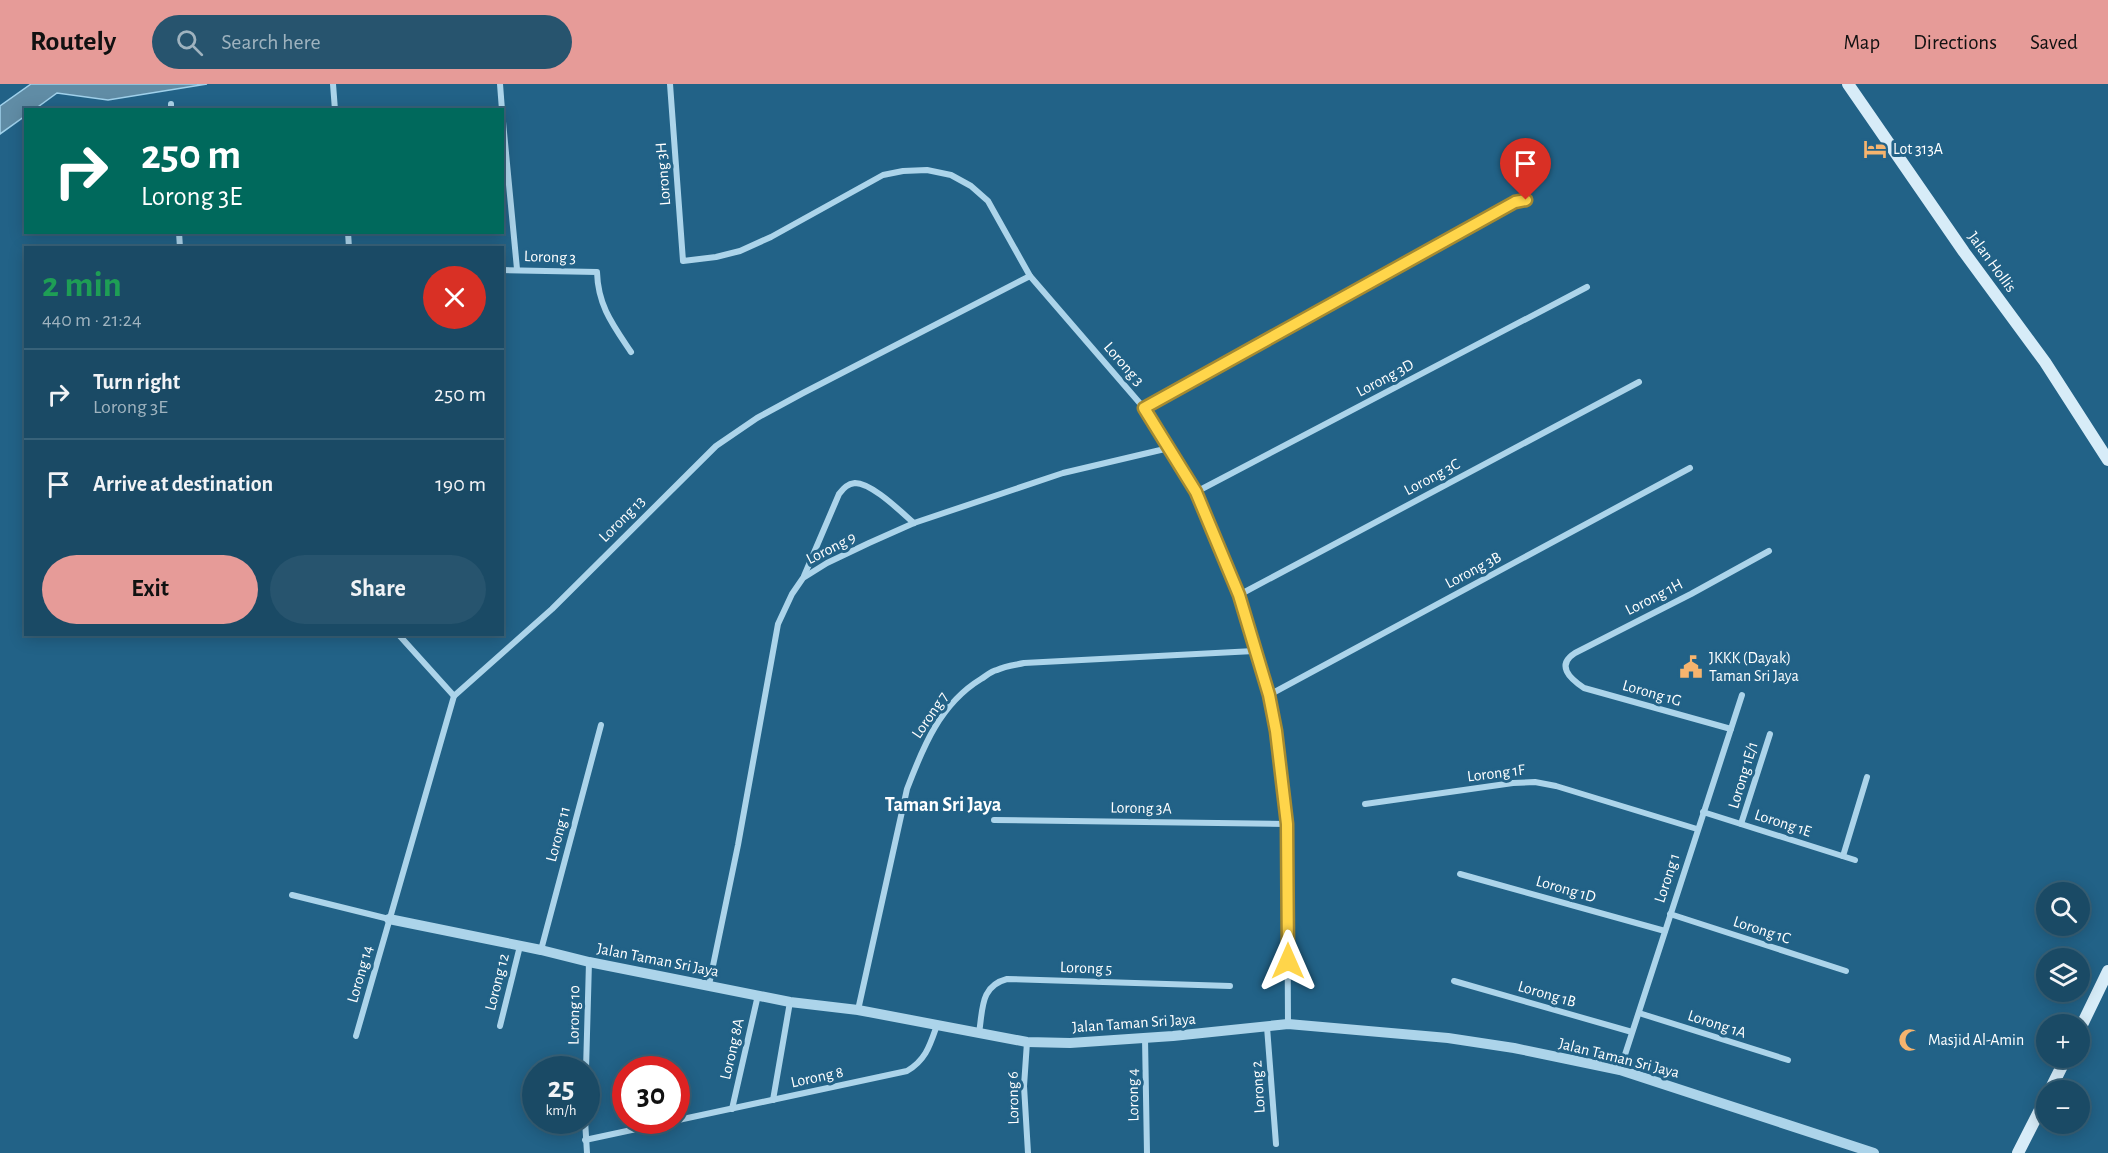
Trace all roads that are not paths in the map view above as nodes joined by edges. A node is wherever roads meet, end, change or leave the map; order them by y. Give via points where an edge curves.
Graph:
1 (333, 84) edge
2 (500, 84) edge
3 (670, 84) edge
4 (1848, 84) edge
5 (335, 108) edge
6 (502, 108) edge
7 (504, 131) edge
8 (1526, 200) dead end
9 (683, 261) joint
10 (517, 269) junction
11 (504, 270) edge
12 (1030, 276) junction
13 (1587, 287) dead end
14 (631, 352) dead end
15 (1639, 382) dead end
16 (1144, 408) junction
17 (1169, 448) junction
18 (2108, 460) edge
19 (1690, 468) dead end
20 (1196, 492) junction
21 (915, 523) junction
22 (1769, 551) dead end
23 (803, 578) junction
24 (1239, 595) junction
25 (400, 636) edge
26 (1254, 651) junction
27 (1569, 675) joint
28 (1269, 695) junction
29 (1742, 695) dead end
30 (454, 696) junction
31 (601, 725) dead end
32 (1731, 729) junction
33 (1770, 734) dead end
34 (1867, 777) dead end
35 (1365, 804) dead end
36 (1703, 812) junction
37 (994, 820) dead end
38 (1287, 824) junction
39 (1742, 824) junction
40 (1697, 829) junction
41 (1843, 856) junction
42 (1855, 860) dead end
43 (1460, 874) dead end
44 (292, 896) dead end
45 (1670, 914) junction
46 (389, 919) junction
47 (1665, 931) junction
48 (520, 946) junction
49 (541, 950) junction
50 (588, 962) junction
51 (1846, 971) dead end
52 (2108, 971) edge
53 (1454, 981) dead end
54 (708, 985) junction
55 (1230, 986) dead end
56 (758, 995) junction
57 (790, 1002) junction
58 (858, 1010) junction
59 (1639, 1013) junction
60 (2087, 1014) edge
61 (1288, 1024) junction
62 (937, 1025) junction
63 (500, 1026) dead end
64 (1267, 1027) junction
65 (1632, 1032) junction
66 (979, 1033) junction
67 (356, 1036) dead end
68 (1146, 1037) junction
69 (1027, 1042) junction
70 (586, 1056) edge
71 (1788, 1060) dead end
72 (1620, 1070) junction
73 (773, 1100) junction
74 (732, 1108) junction
75 (2036, 1118) edge
76 (585, 1134) edge
77 (585, 1140) junction
78 (1276, 1144) dead end
79 (587, 1153) edge
80 (1028, 1153) edge
81 (1148, 1153) edge
82 (1874, 1153) edge
83 (2018, 1153) edge

1 - 5 street
2 - 6 street
3 - 9 street, Lorong 3H
4 - 18 main road, Jalan Hollis via 2044,362
7 - 10 street
8 - 16 street via 1515,202
9 - 12 street, Lorong 3 via 740,251 883,175 927,170 951,175 988,201
10 - 11 street, Lorong 3
10 - 14 street, Lorong 3 via 597,272 602,303
12 - 16 street, Lorong 3
12 - 30 street, Lorong 13 via 802,393 716,446 552,609
13 - 20 street, Lorong 3D
15 - 24 street, Lorong 3C
16 - 17 street, Lorong 3
17 - 20 street, Lorong 3
17 - 21 street, Lorong 9 via 1063,473
19 - 28 street, Lorong 3B
20 - 24 street, Lorong 3
21 - 23 street, Lorong 9
21 - 23 street via 871,489 853,483 846,486
22 - 27 street, Lorong 1H via 1568,657 1565,668
23 - 54 street, Lorong 9 via 778,624
24 - 26 street, Lorong 3
25 - 30 street
26 - 28 street, Lorong 3
26 - 58 street, Lorong 7 via 1024,663 995,670 969,686 935,725 907,789
27 - 32 street, Lorong 1G via 1584,688
28 - 38 street, Lorong 3
29 - 32 street, Lorong 1
30 - 46 street
31 - 49 street, Lorong 11
32 - 36 street, Lorong 1
33 - 39 street, Lorong 1E/1
34 - 41 street
35 - 40 street, Lorong 1F via 1535,782
36 - 39 street, Lorong 1E
36 - 40 street, Lorong 1
37 - 38 street, Lorong 3A
38 - 61 street, Lorong 3
39 - 41 street, Lorong 1E
40 - 45 street, Lorong 1
41 - 42 street, Lorong 1E
43 - 47 street, Lorong 1D
44 - 46 street
45 - 47 street, Lorong 1
45 - 51 street, Lorong 1C
46 - 48 street, Jalan Taman Sri Jaya
46 - 67 street, Lorong 14
47 - 59 street, Lorong 1
48 - 49 street, Jalan Taman Sri Jaya
48 - 63 street, Lorong 12
49 - 50 street, Jalan Taman Sri Jaya
50 - 54 street, Jalan Taman Sri Jaya
50 - 70 street, Lorong 10
52 - 60 main road
53 - 65 street, Lorong 1B
54 - 56 street, Jalan Taman Sri Jaya
55 - 66 street, Lorong 5 via 1007,979 990,987
56 - 57 street, Jalan Taman Sri Jaya
56 - 74 street, Lorong 8A
57 - 58 street, Jalan Taman Sri Jaya
57 - 73 street
58 - 62 street, Jalan Taman Sri Jaya
59 - 65 street, Lorong 1
59 - 71 street, Lorong 1A
61 - 64 street, Jalan Taman Sri Jaya
61 - 72 street, Jalan Taman Sri Jaya via 1448,1038
62 - 66 street, Jalan Taman Sri Jaya
62 - 73 street, Lorong 8 via 925,1056 907,1071
64 - 68 street, Jalan Taman Sri Jaya
64 - 78 street, Lorong 2
65 - 72 street, Lorong 1
66 - 69 street, Jalan Taman Sri Jaya
68 - 69 street, Jalan Taman Sri Jaya
68 - 81 street, Lorong 4
69 - 80 street, Lorong 6 via 1024,1086
72 - 82 street, Jalan Taman Sri Jaya
73 - 74 street, Lorong 8
74 - 77 street, Lorong 8
75 - 83 main road
76 - 77 street
77 - 79 street

